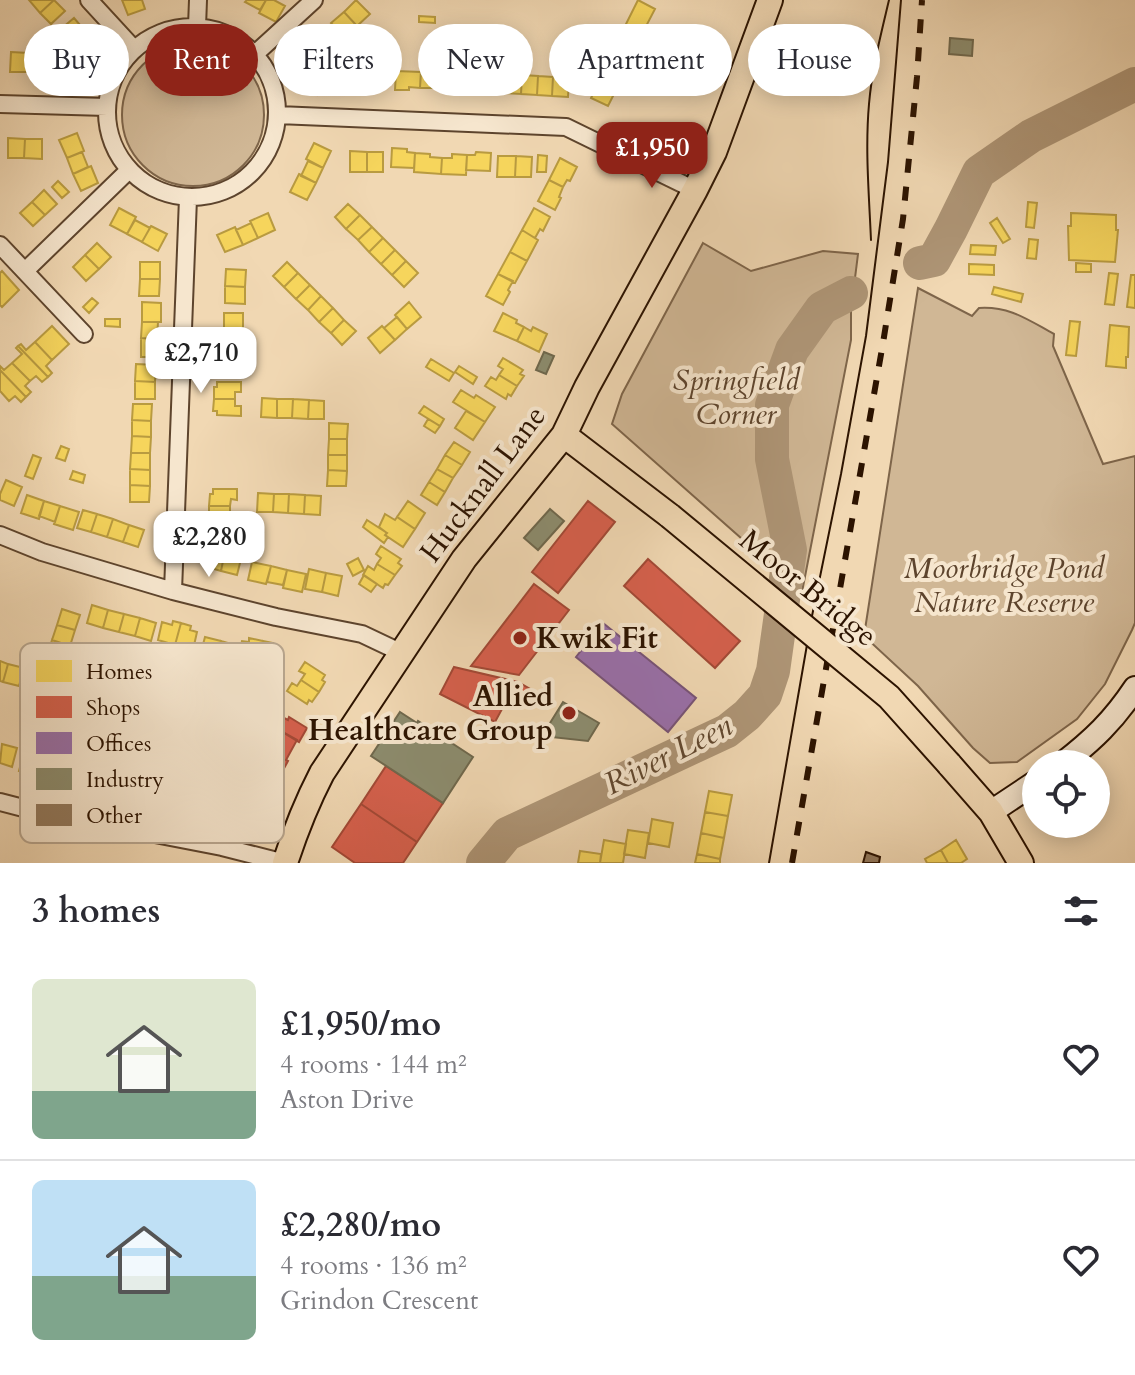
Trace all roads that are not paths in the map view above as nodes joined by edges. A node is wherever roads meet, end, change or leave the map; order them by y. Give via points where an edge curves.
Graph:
1 (89, 0) edge
2 (198, 0) edge
3 (314, 0) edge
4 (770, 0) edge
5 (197, 24) edge
6 (145, 43) edge
7 (134, 49) junction
8 (258, 51) edge
9 (258, 59) edge
10 (0, 104) edge
11 (107, 107) junction
12 (278, 115) junction
13 (129, 170) junction
14 (695, 190) junction
15 (188, 198) junction
16 (0, 245) edge
17 (25, 271) junction
18 (84, 334) dead end
19 (564, 435) junction
20 (0, 535) edge
21 (173, 591) junction
22 (402, 653) junction
23 (1135, 688) edge
24 (1080, 750) edge
25 (1022, 791) edge
26 (0, 802) edge
27 (20, 807) edge
28 (991, 812) junction
29 (201, 843) edge
30 (285, 863) edge
31 (1021, 863) edge

1 - 7 street
2 - 5 street
3 - 8 street
4 - 14 main road, Hucknall Lane
6 - 7 street
7 - 11 street via 115,75
9 - 12 street via 273,82
10 - 11 street
11 - 13 street via 108,130
12 - 14 street via 566,127
12 - 15 street via 275,136 253,172 235,186
13 - 15 street via 166,194
13 - 17 street
14 - 19 main road, Hucknall Lane
15 - 21 street
16 - 17 street
17 - 18 street
19 - 22 main road, Hucknall Lane via 464,559
19 - 28 main road, Moor Bridge, bridge via 889,697
20 - 21 street
21 - 22 street via 362,634
22 - 30 main road, Hucknall Lane via 322,773
23 - 24 main road
25 - 28 main road
26 - 27 street
28 - 31 main road, Moor Bridge
29 - 30 street

